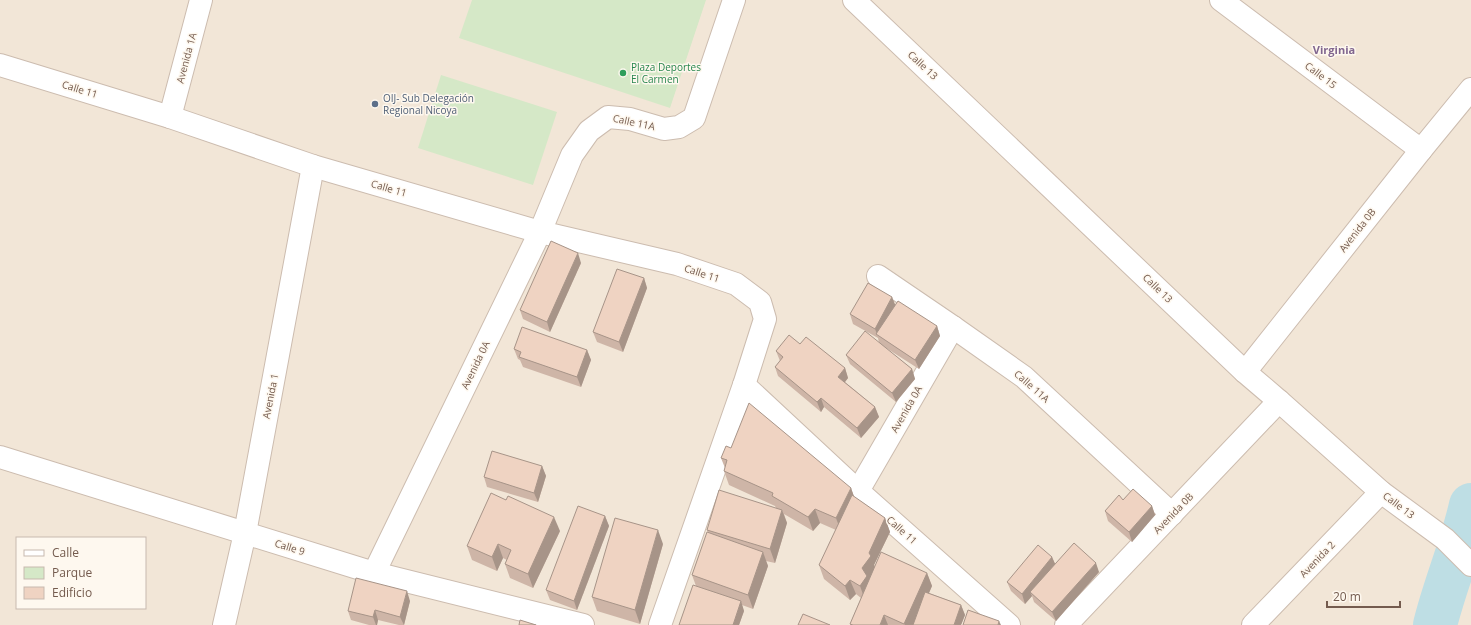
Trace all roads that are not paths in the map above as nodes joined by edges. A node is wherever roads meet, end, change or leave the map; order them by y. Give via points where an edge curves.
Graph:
1 (201, 0) edge
2 (734, 0) edge
3 (854, 0) edge
4 (1228, 2) edge
5 (0, 65) edge
6 (1471, 89) edge
7 (170, 117) junction
8 (1421, 150) junction
9 (572, 154) joint
10 (313, 166) junction
11 (540, 232) junction
12 (878, 276) dead end
13 (953, 327) junction
14 (1245, 372) junction
15 (744, 385) junction
16 (1279, 401) junction
17 (0, 457) edge
18 (858, 491) junction
19 (1382, 492) junction
20 (1172, 514) junction
21 (244, 533) junction
22 (1471, 565) edge
23 (374, 573) junction
24 (224, 625) edge
25 (583, 625) edge
26 (660, 625) edge
27 (1009, 625) edge
28 (1066, 625) edge
29 (1253, 625) edge

1 - 7 street, Avenida 1A
2 - 9 street, Calle 11A via 694,118 679,127 664,129 630,119 608,117 589,131
3 - 14 street, Calle 13
4 - 8 street, Calle 15
5 - 7 street, Calle 11
6 - 8 street, Avenida 0B
7 - 10 street, Calle 11
8 - 14 street, Avenida 0B
9 - 11 street, Avenida 0A
10 - 11 street, Calle 11
10 - 21 street, Avenida 1
11 - 15 street, Calle 11 via 677,264 736,284 760,302 765,319
11 - 23 street, Avenida 0A
12 - 13 street, Calle 11A
13 - 18 street, Avenida 0A
13 - 20 street, Calle 11A via 1024,377
14 - 16 street, Calle 13
15 - 18 street, Calle 11
15 - 26 street
16 - 19 street, Calle 13
16 - 20 street, Avenida 0B
17 - 21 street, Calle 9
18 - 27 street, Calle 11
19 - 22 street, Calle 13 via 1445,539
19 - 29 street, Avenida 2
20 - 28 street, Avenida 0B
21 - 23 street, Calle 9
21 - 24 street, Avenida 1
23 - 25 street, Calle 9

